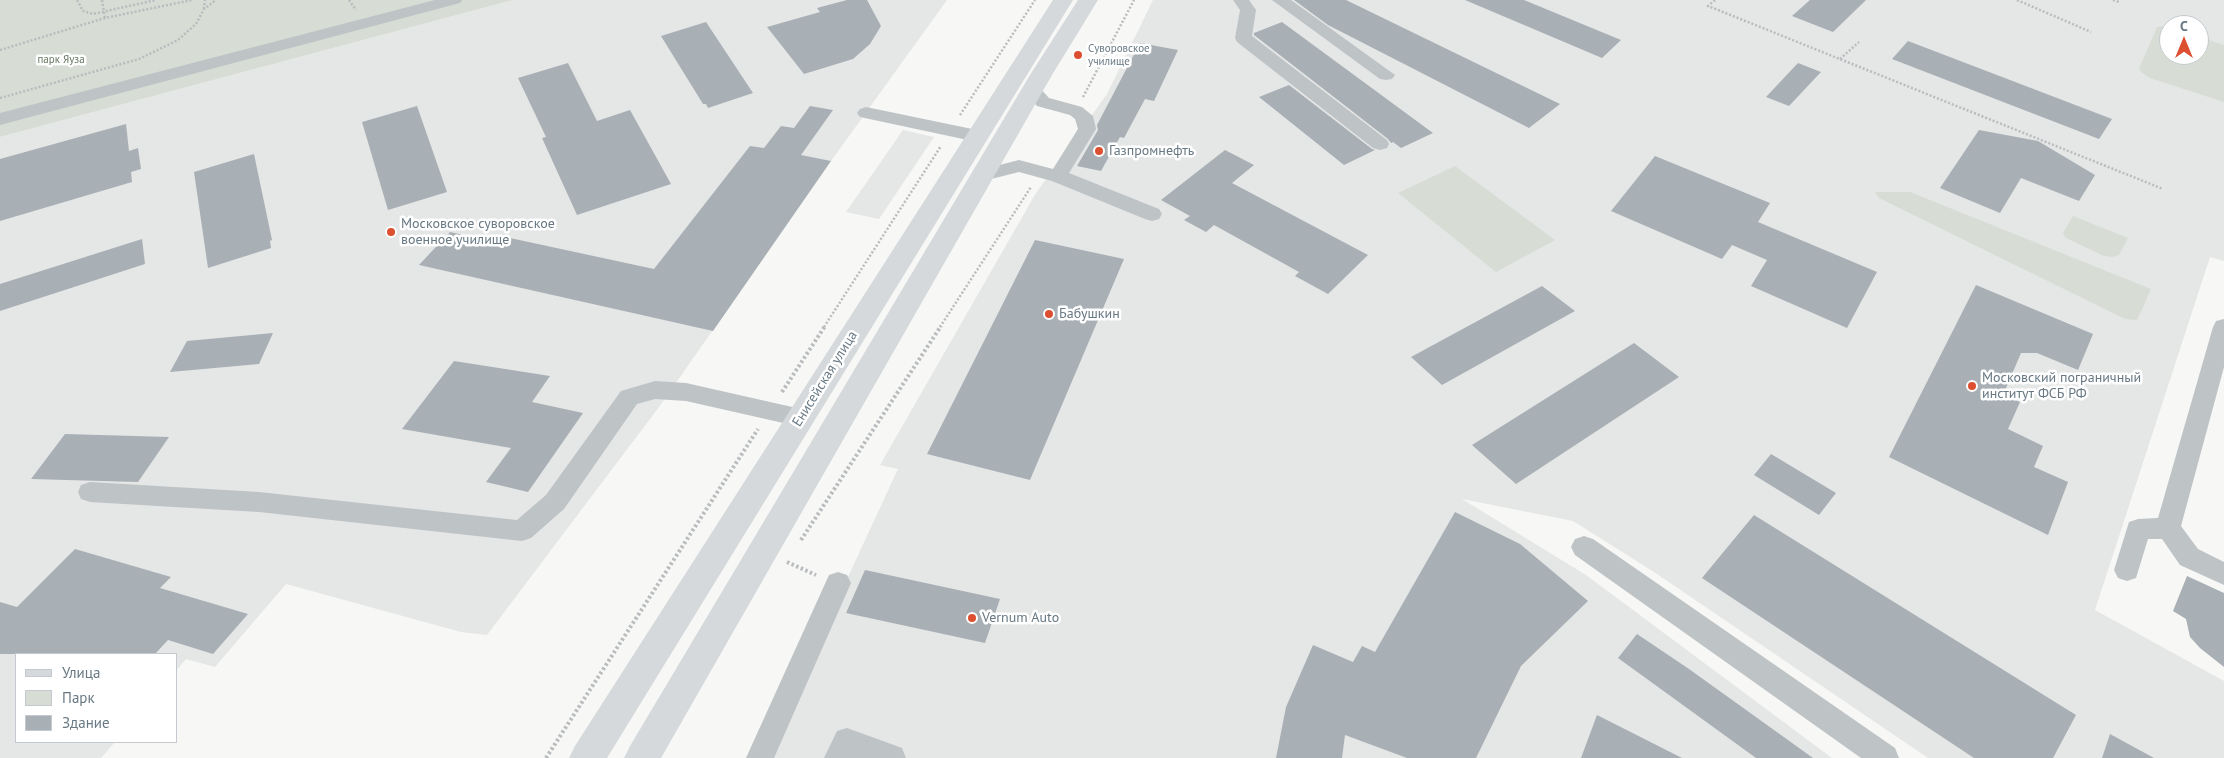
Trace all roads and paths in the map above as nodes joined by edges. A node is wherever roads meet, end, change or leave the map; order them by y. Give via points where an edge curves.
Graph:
1 (77, 0) edge
2 (102, 0) edge
3 (156, 0) edge
4 (192, 0) edge
5 (205, 0) edge
6 (216, 0) edge
7 (454, 0) edge
8 (1034, 0) edge
9 (1063, 0) edge
10 (1088, 0) edge
11 (1134, 0) edge
12 (1241, 0) edge
13 (1280, 0) edge
14 (1715, 0) edge
15 (2017, 0) edge
16 (2113, 0) edge
17 (2120, 2) dead end
18 (204, 8) junction
19 (104, 12) junction
20 (105, 18) junction
21 (2090, 32) dead end
22 (1859, 42) dead end
23 (0, 50) edge
24 (1840, 59) junction
25 (1386, 75) dead end
26 (1032, 90) junction
27 (0, 98) edge
28 (1076, 111) junction
29 (866, 113) dead end
30 (0, 119) edge
31 (950, 130) junction
32 (977, 136) junction
33 (1380, 144) dead end
34 (1050, 174) junction
35 (982, 175) junction
36 (2163, 189) dead end
37 (1152, 214) dead end
38 (2224, 327) edge
39 (770, 411) junction
40 (801, 418) junction
41 (90, 492) dead end
42 (2168, 528) junction
43 (797, 546) dead end
44 (1584, 547) dead end
45 (792, 555) dead end
46 (2127, 570) dead end
47 (2224, 574) edge
48 (838, 583) joint
49 (546, 758) edge
50 (587, 758) edge
51 (642, 758) edge
52 (760, 758) edge
53 (838, 758) edge
54 (892, 758) edge
55 (1886, 758) edge

1 - 19 path via 83,11 93,14
2 - 19 path
3 - 19 path
4 - 20 path
5 - 18 path
6 - 18 path
7 - 30 lane
8 - 31 path
9 - 32 main road, Енисейская улица
10 - 26 main road
11 - 28 path
12 - 33 lane via 1248,10 1243,38
13 - 25 lane
14 - 24 path via 1708,6
15 - 21 path
16 - 17 path
18 - 27 path via 196,24 178,40 139,59
19 - 20 path
20 - 23 path
22 - 24 path
24 - 36 path
26 - 28 lane via 1043,102
26 - 35 main road
28 - 34 lane via 1084,116 1087,129
29 - 31 lane
31 - 32 lane
31 - 39 path
32 - 40 main road, Енисейская улица
34 - 35 lane via 1019,166
34 - 37 lane
34 - 43 path
35 - 51 main road
38 - 42 lane
39 - 40 lane
39 - 41 lane via 686,392 655,390 629,397 555,502 522,531 259,502
39 - 49 path
40 - 50 main road, Енисейская улица
42 - 46 lane via 2138,529
42 - 47 lane via 2189,557
44 - 55 lane
45 - 48 path via 786,563
48 - 52 lane
53 - 54 lane via 847,741

